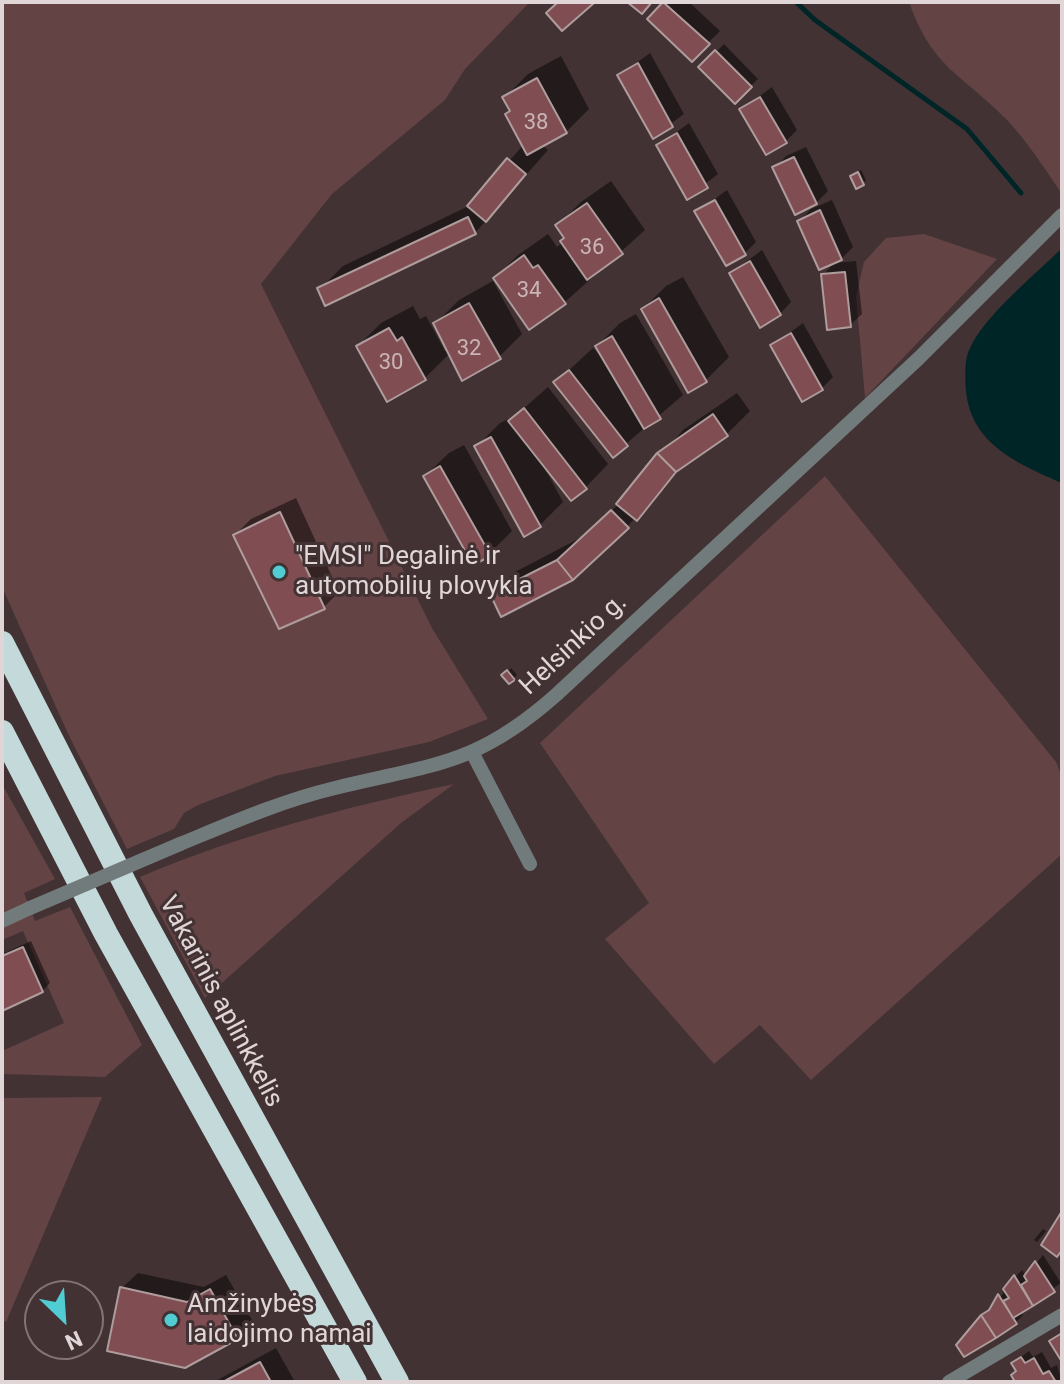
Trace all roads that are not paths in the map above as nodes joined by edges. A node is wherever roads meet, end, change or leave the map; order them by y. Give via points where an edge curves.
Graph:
1 (1062, 215) edge
2 (2, 643) edge
3 (2, 732) edge
4 (473, 754) junction
5 (530, 864) dead end
6 (2, 921) edge
7 (1062, 1315) edge
8 (355, 1382) edge
9 (397, 1382) edge
10 (949, 1382) edge

1 - 4 street, Helsinkio g. via 918,359 556,695 514,730
2 - 9 highway, Vakarinis aplinkkelis via 141,915
3 - 8 highway via 128,976
4 - 5 street
4 - 6 street, Helsinkio g., bridge via 274,805
7 - 10 street

